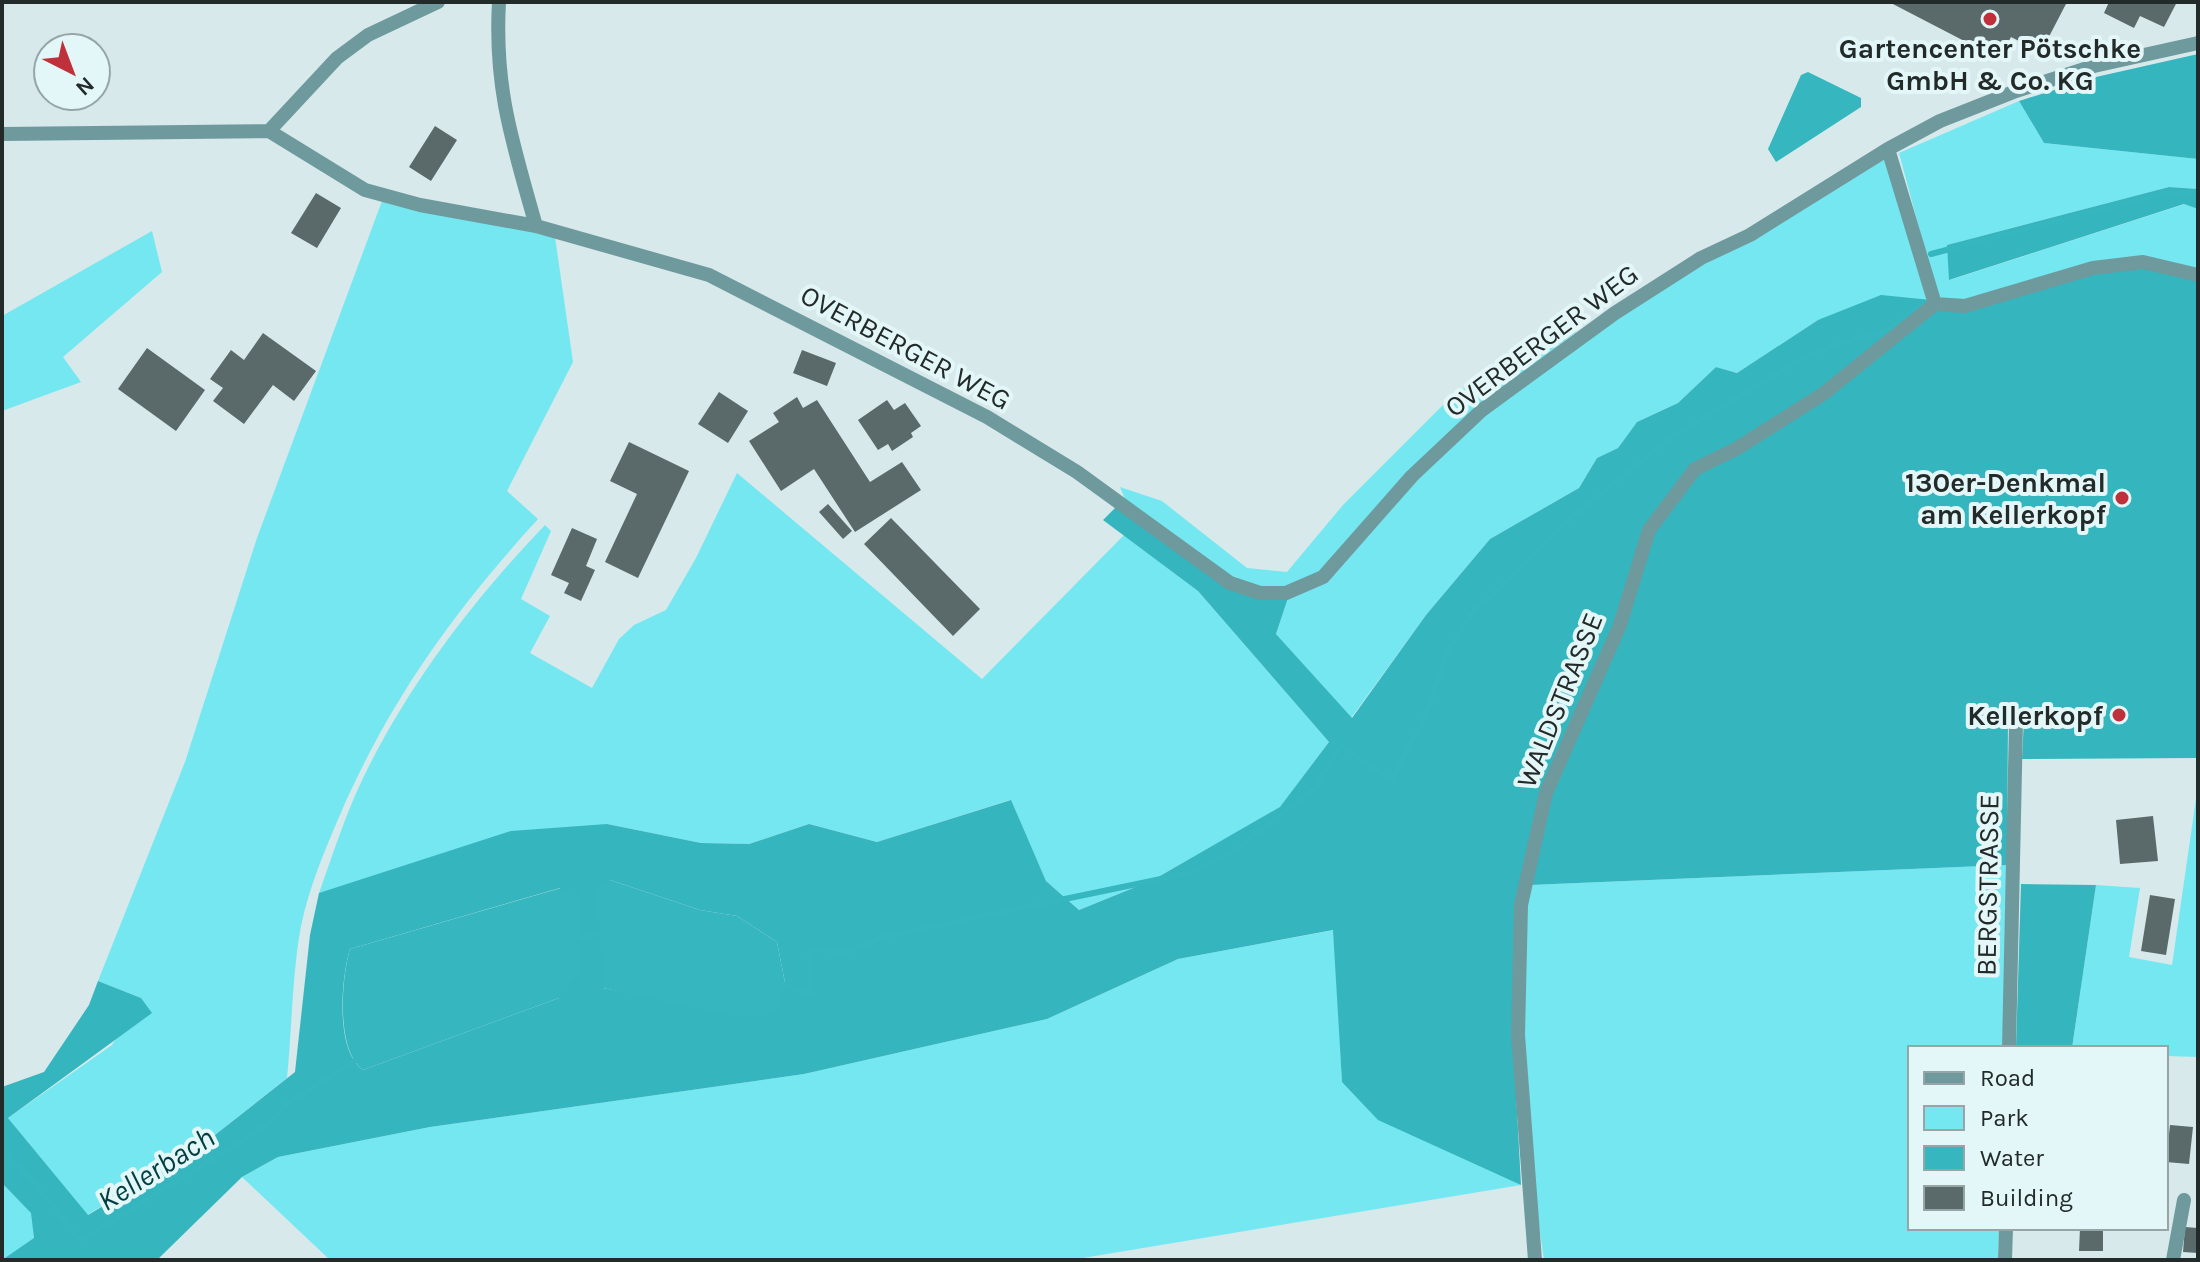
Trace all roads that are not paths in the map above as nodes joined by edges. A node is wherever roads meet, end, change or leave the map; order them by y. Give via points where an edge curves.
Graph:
1 (438, 2) edge
2 (499, 2) edge
3 (2198, 43) edge
4 (269, 131) junction
5 (2, 134) edge
6 (1888, 149) junction
7 (536, 226) junction
8 (2198, 275) edge
9 (1935, 304) junction
10 (2016, 723) dead end
11 (2009, 1046) edge
12 (2184, 1200) dead end
13 (2006, 1230) edge
14 (1535, 1260) edge
15 (2005, 1260) edge
16 (2173, 1260) edge

1 - 4 street via 368,35 337,58
2 - 7 street via 496,52 504,113
3 - 6 street, OVERBERGER WEG via 2094,66 2016,91 1940,121
4 - 5 street
4 - 7 street, OVERBERGER WEG via 365,190
6 - 7 street, OVERBERGER WEG via 1627,305 1482,410 1412,476 1323,577 1286,593 1260,593 1230,583 1077,472 987,417 709,275
6 - 9 street
8 - 9 street via 2143,262 2106,266 1965,306
9 - 14 street, WALDSTRASSE via 1823,394 1695,469 1649,530 1620,625 1546,793 1521,905 1518,1035
10 - 11 street, BERGSTRASSE
12 - 16 street
13 - 15 street

